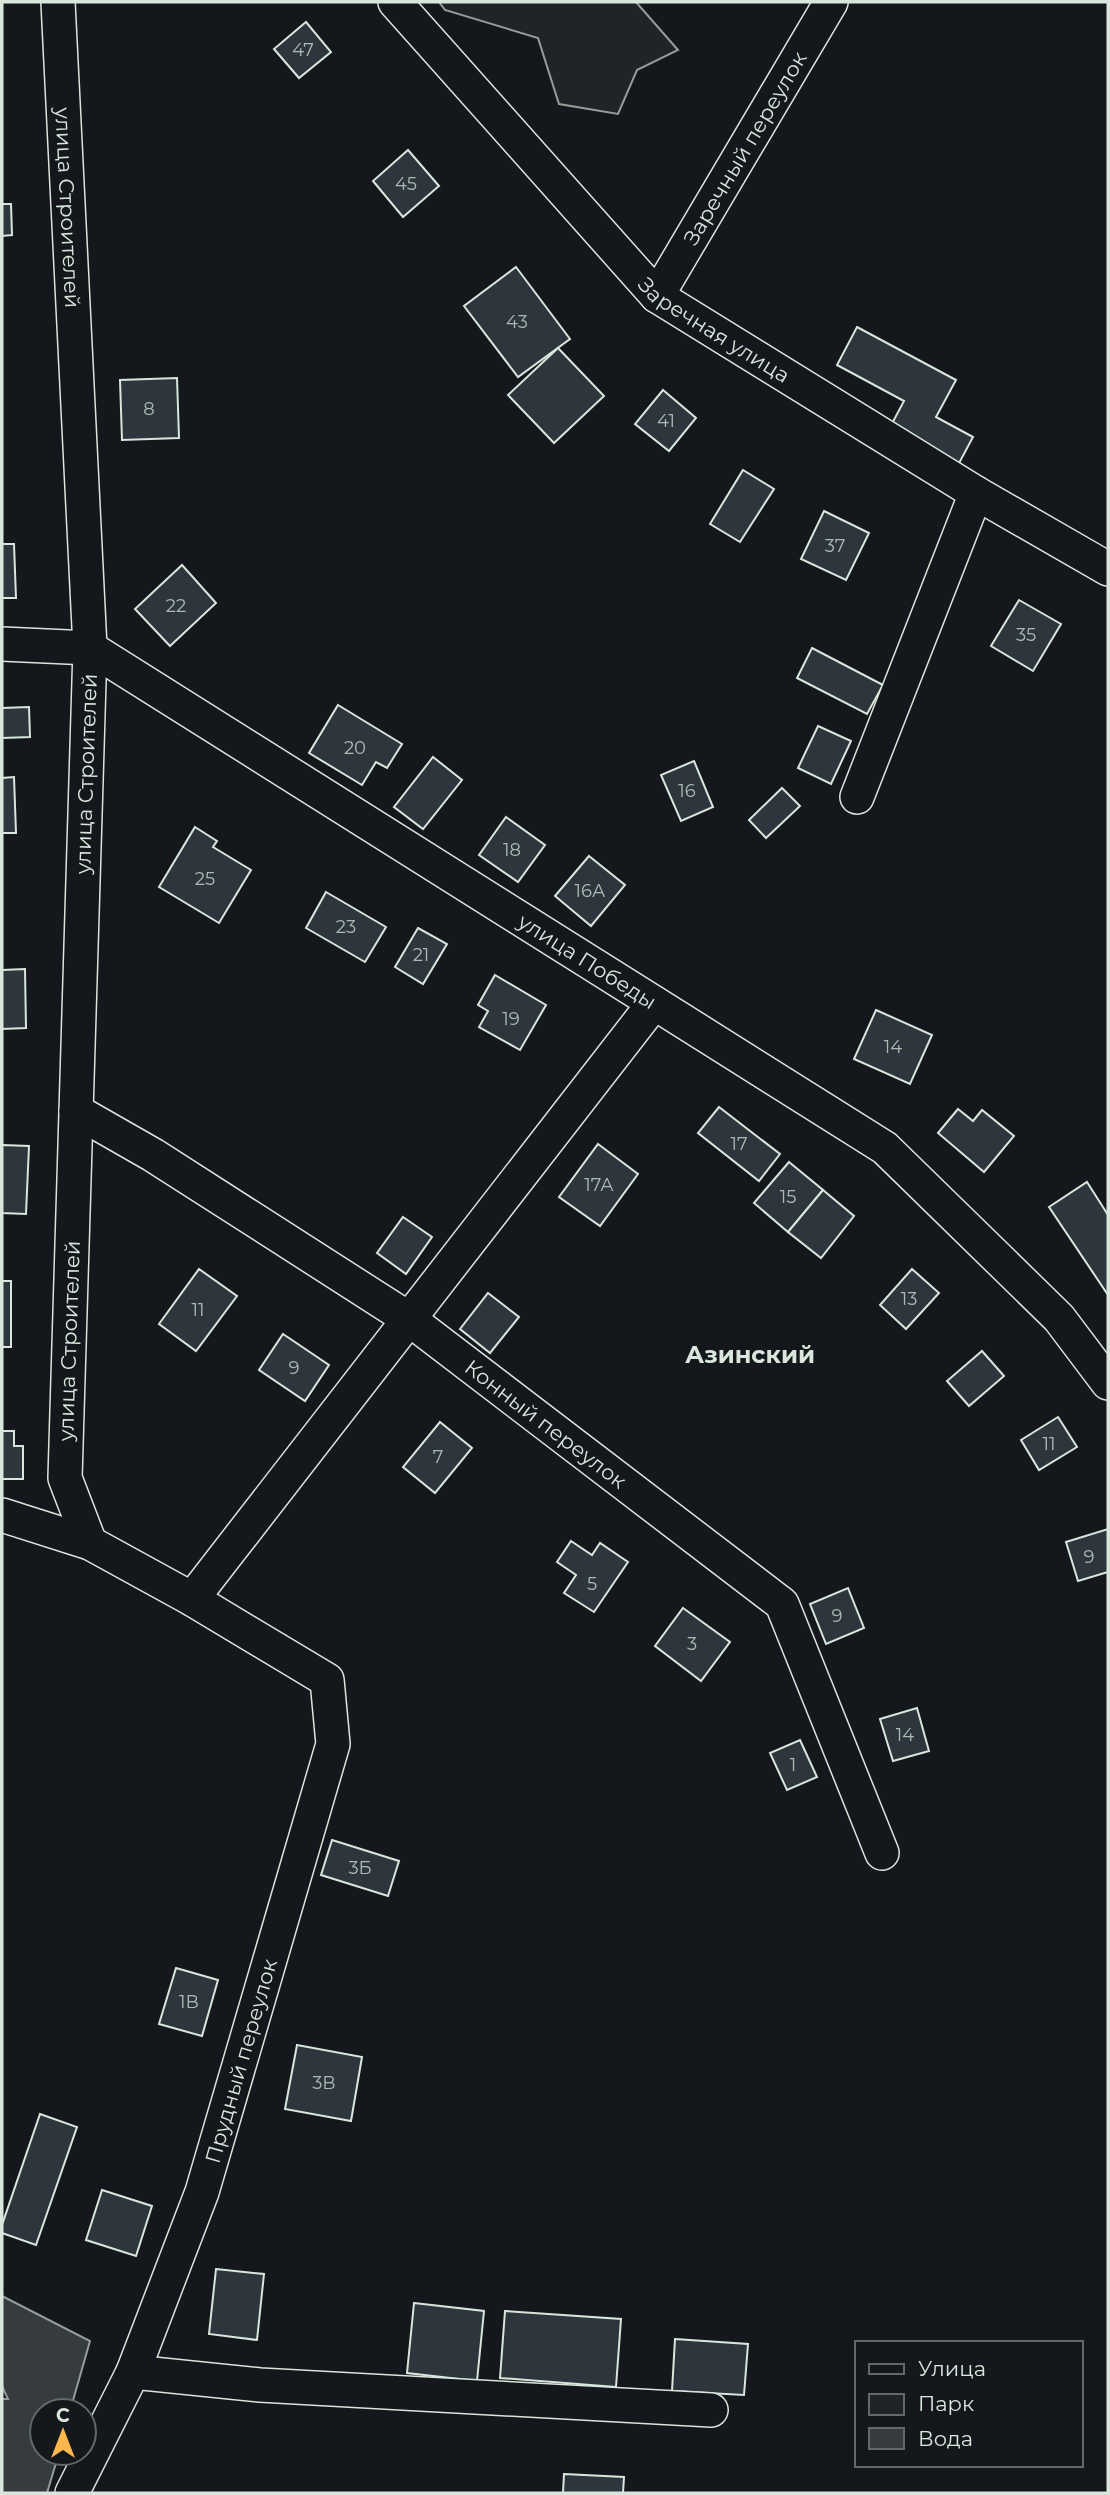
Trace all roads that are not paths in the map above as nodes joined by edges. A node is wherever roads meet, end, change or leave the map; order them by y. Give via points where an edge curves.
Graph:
1 (58, 2) edge
2 (395, 2) edge
3 (831, 2) edge
4 (657, 296) junction
5 (976, 493) junction
6 (1108, 569) edge
7 (2, 644) edge
8 (90, 649) junction
9 (857, 797) dead end
10 (654, 1003) junction
11 (76, 1111) junction
12 (409, 1319) junction
13 (1108, 1383) edge
14 (2, 1515) edge
15 (90, 1543) junction
16 (192, 1599) junction
17 (882, 1853) dead end
18 (133, 2372) junction
19 (711, 2410) dead end
20 (72, 2493) edge

1 - 8 street, улица Строителей
2 - 4 street, Заречная улица
3 - 4 street, Заречный переулок
4 - 5 street, Заречная улица
5 - 6 street, Заречная улица
5 - 9 street
7 - 8 street, улица Победы
8 - 10 street, улица Победы
8 - 11 street, улица Строителей
10 - 12 street
10 - 13 street, улица Победы via 886,1149 1059,1318
11 - 12 street, Конный переулок
11 - 15 street, улица Строителей via 65,1478
12 - 16 street
12 - 17 street, Конный переулок via 782,1604
14 - 15 street
15 - 16 street
16 - 18 street, Прудный переулок via 327,1680 333,1744 202,2192
18 - 19 street via 260,2385
18 - 20 street, Прудный переулок

